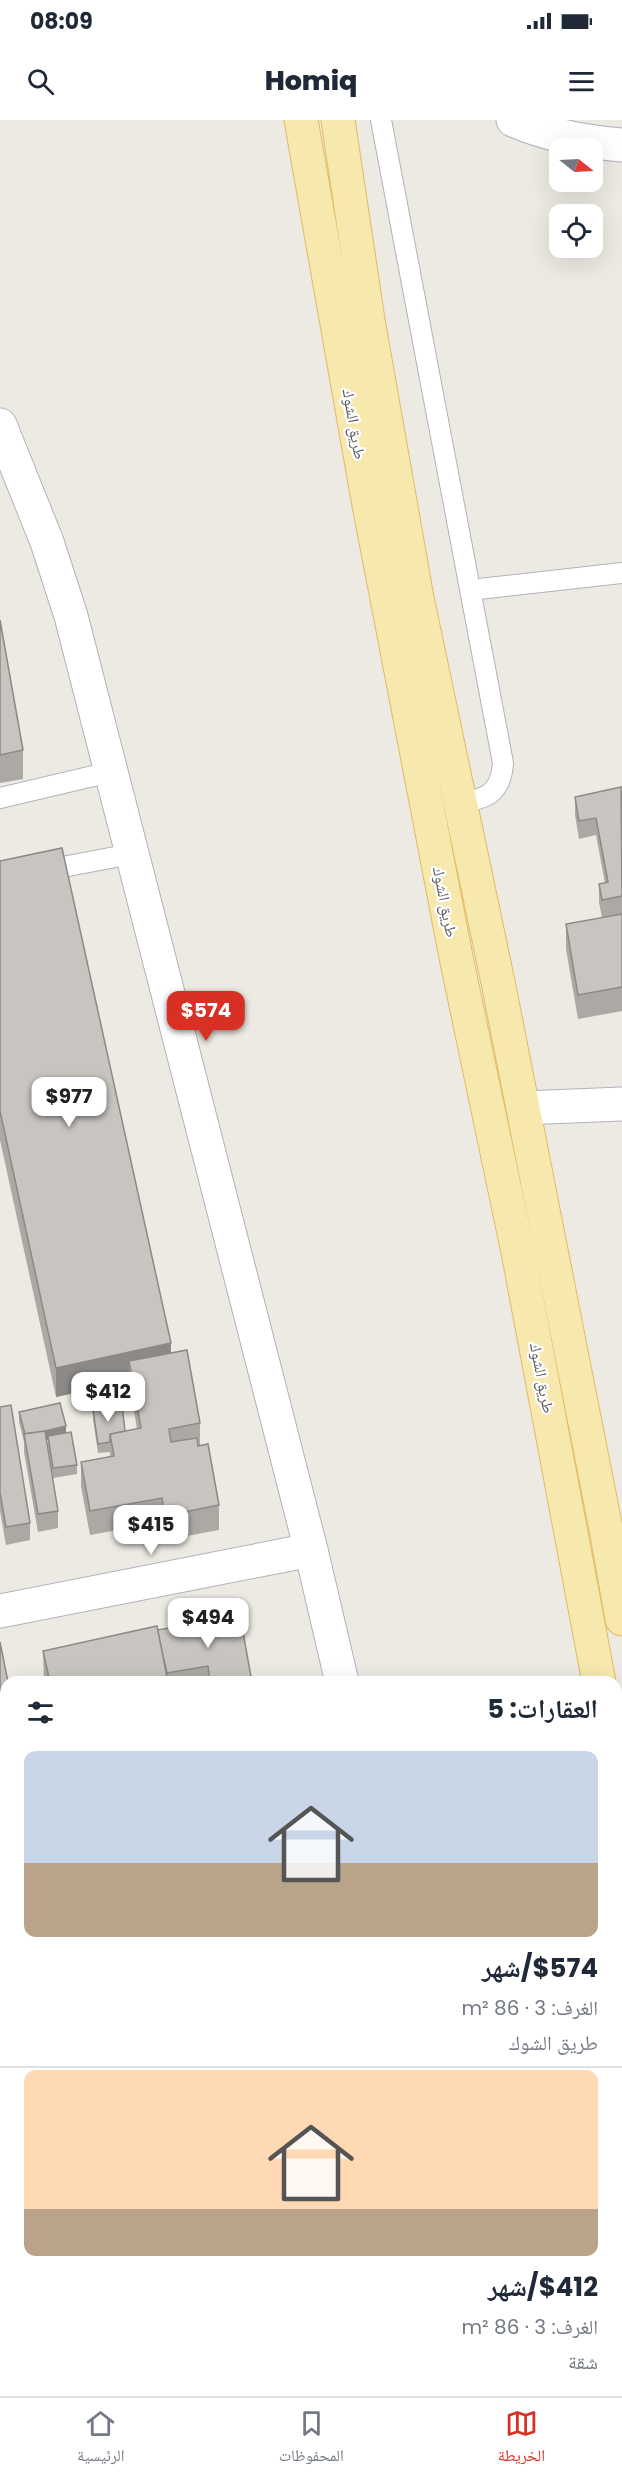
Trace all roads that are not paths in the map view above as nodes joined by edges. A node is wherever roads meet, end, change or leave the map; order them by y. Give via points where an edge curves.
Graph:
1 (301, 120) edge
2 (338, 120) edge
3 (381, 120) edge
4 (513, 120) edge
5 (622, 145) edge
6 (0, 424) edge
7 (622, 573) edge
8 (470, 590) junction
9 (110, 772) junction
10 (0, 798) edge
11 (459, 803) junction
12 (131, 855) junction
13 (0, 879) edge
14 (622, 1104) edge
15 (524, 1108) junction
16 (615, 1533) edge
17 (311, 1550) junction
18 (0, 1611) edge
19 (622, 1619) edge
20 (341, 1676) edge
21 (598, 1676) edge

1 - 21 main road, طريق الشوك via 369,505
2 - 11 main road, طريق الشوك via 372,344 417,598
3 - 8 lane
4 - 5 street via 558,135
6 - 9 street via 47,542 71,616
7 - 8 lane
8 - 11 lane via 503,770 489,795
9 - 10 lane
9 - 12 street
11 - 15 main road, طريق الشوك
12 - 13 lane
12 - 17 street
14 - 15 street
15 - 16 main road, طريق الشوك
16 - 19 main road, طريق الشوك
17 - 18 street
17 - 20 street

